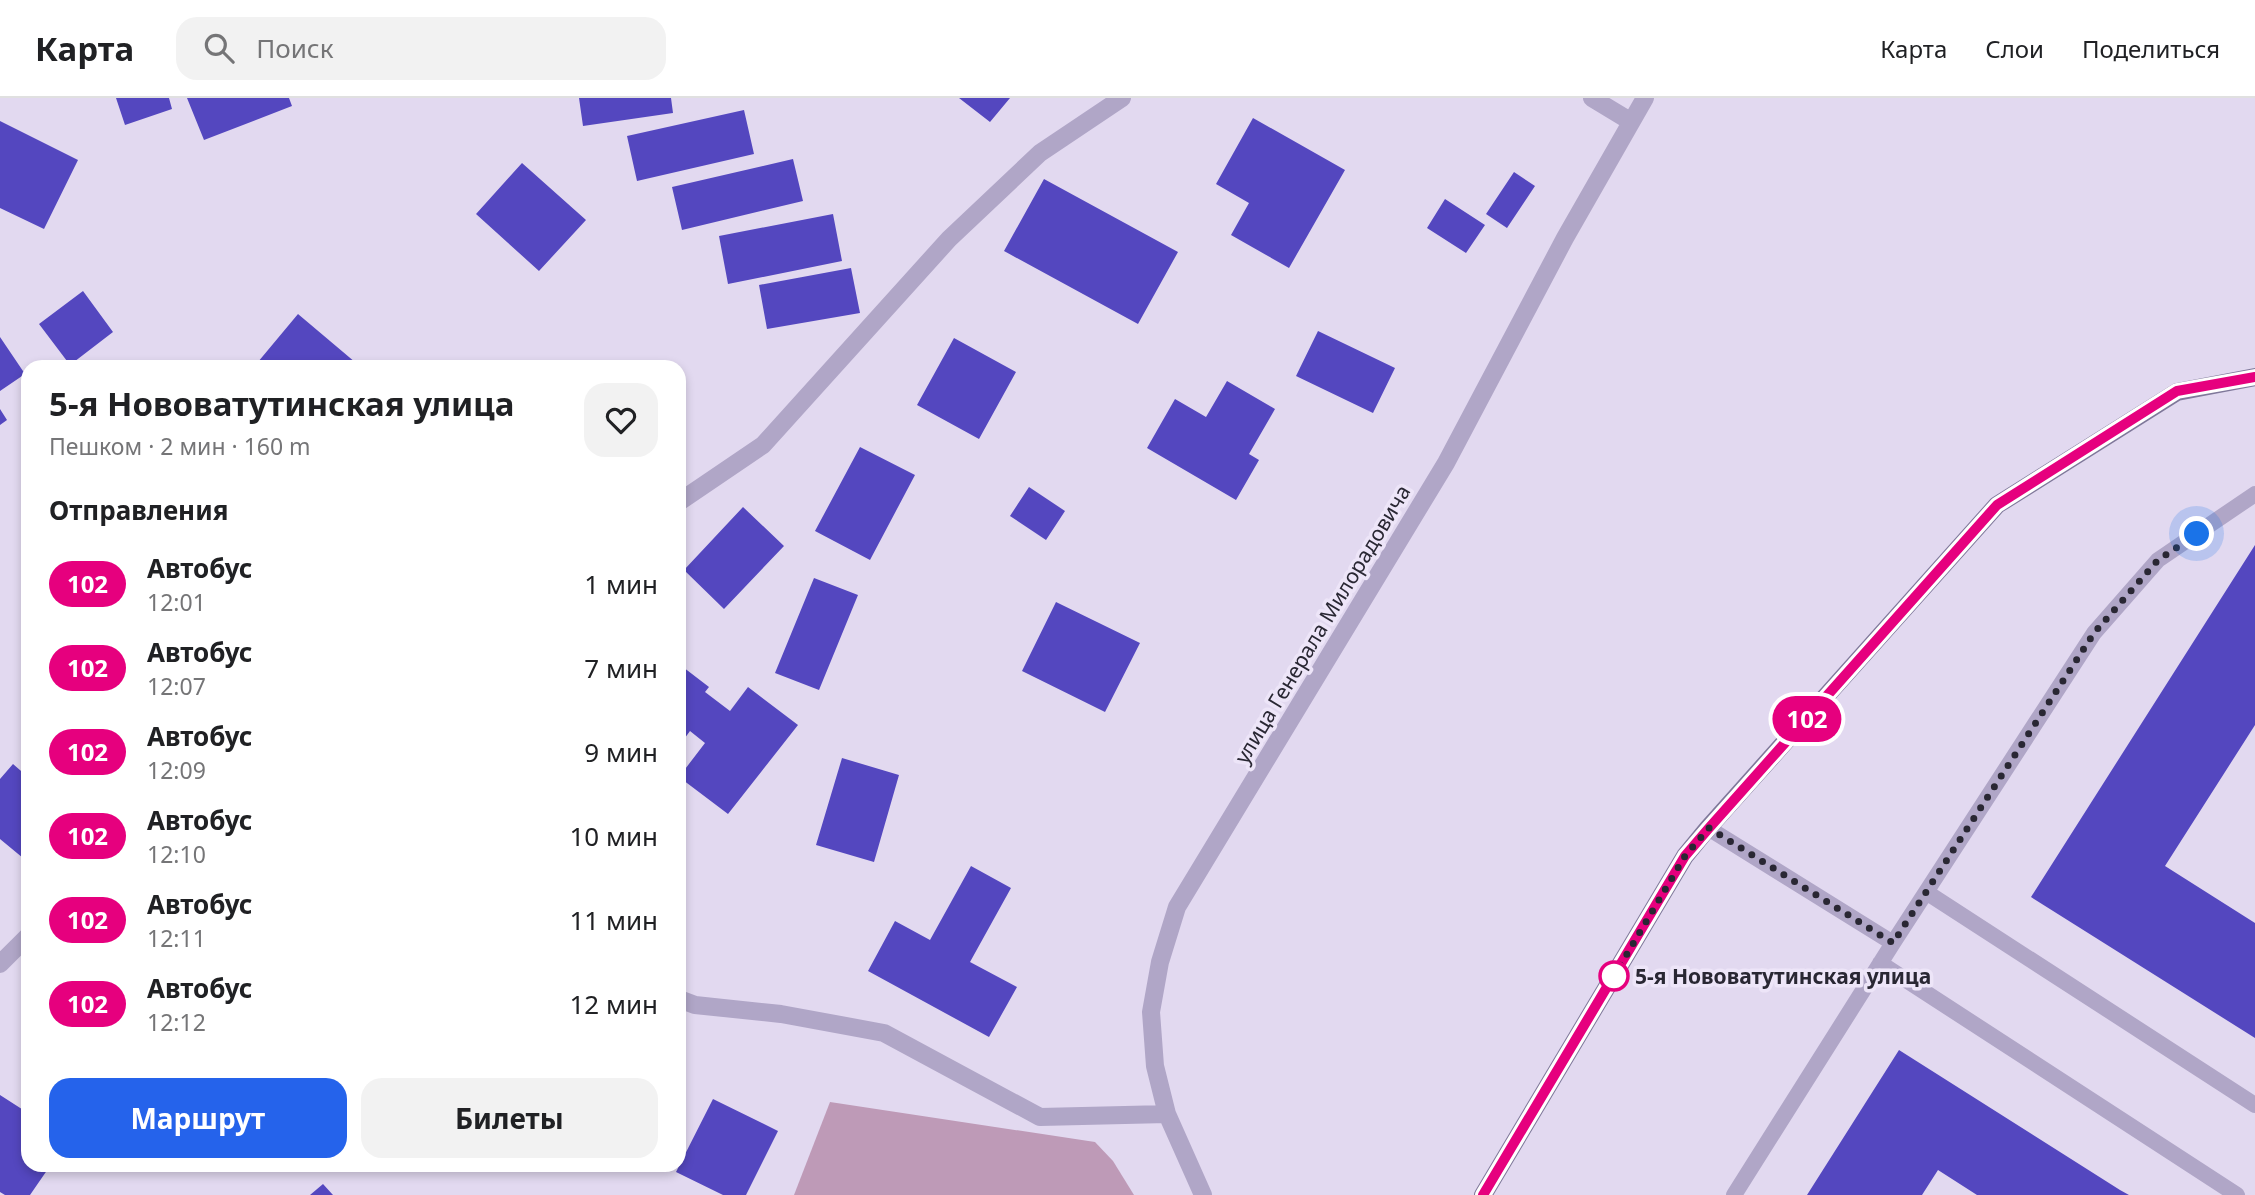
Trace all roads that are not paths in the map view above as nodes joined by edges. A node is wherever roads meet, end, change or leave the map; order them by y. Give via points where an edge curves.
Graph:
1 (1122, 98) edge
2 (1592, 98) edge
3 (1645, 98) edge
4 (1630, 121) junction
5 (2255, 377) edge
6 (2255, 494) edge
7 (686, 497) edge
8 (1709, 828) junction
9 (1926, 892) junction
10 (21, 943) edge
11 (1893, 943) junction
12 (1880, 963) junction
13 (0, 964) edge
14 (686, 1002) edge
15 (2255, 1105) edge
16 (1167, 1114) junction
17 (1203, 1195) edge
18 (1483, 1195) edge
19 (1734, 1195) edge
20 (2237, 1195) edge

1 - 7 street via 1040,153 949,239 763,445
2 - 4 street
3 - 4 street, улица Генерала Милорадовича
4 - 16 street, улица Генерала Милорадовича via 1446,463 1177,907 1151,1012 1155,1066
5 - 8 street via 2177,391 1997,505
6 - 9 lane via 2158,560 2094,633
8 - 11 lane
8 - 18 street via 1685,856
9 - 11 lane
9 - 15 lane
10 - 13 street
11 - 12 lane
12 - 19 lane
12 - 20 lane
14 - 16 street via 884,1033 1040,1117
16 - 17 street, улица Генерала Милорадовича

